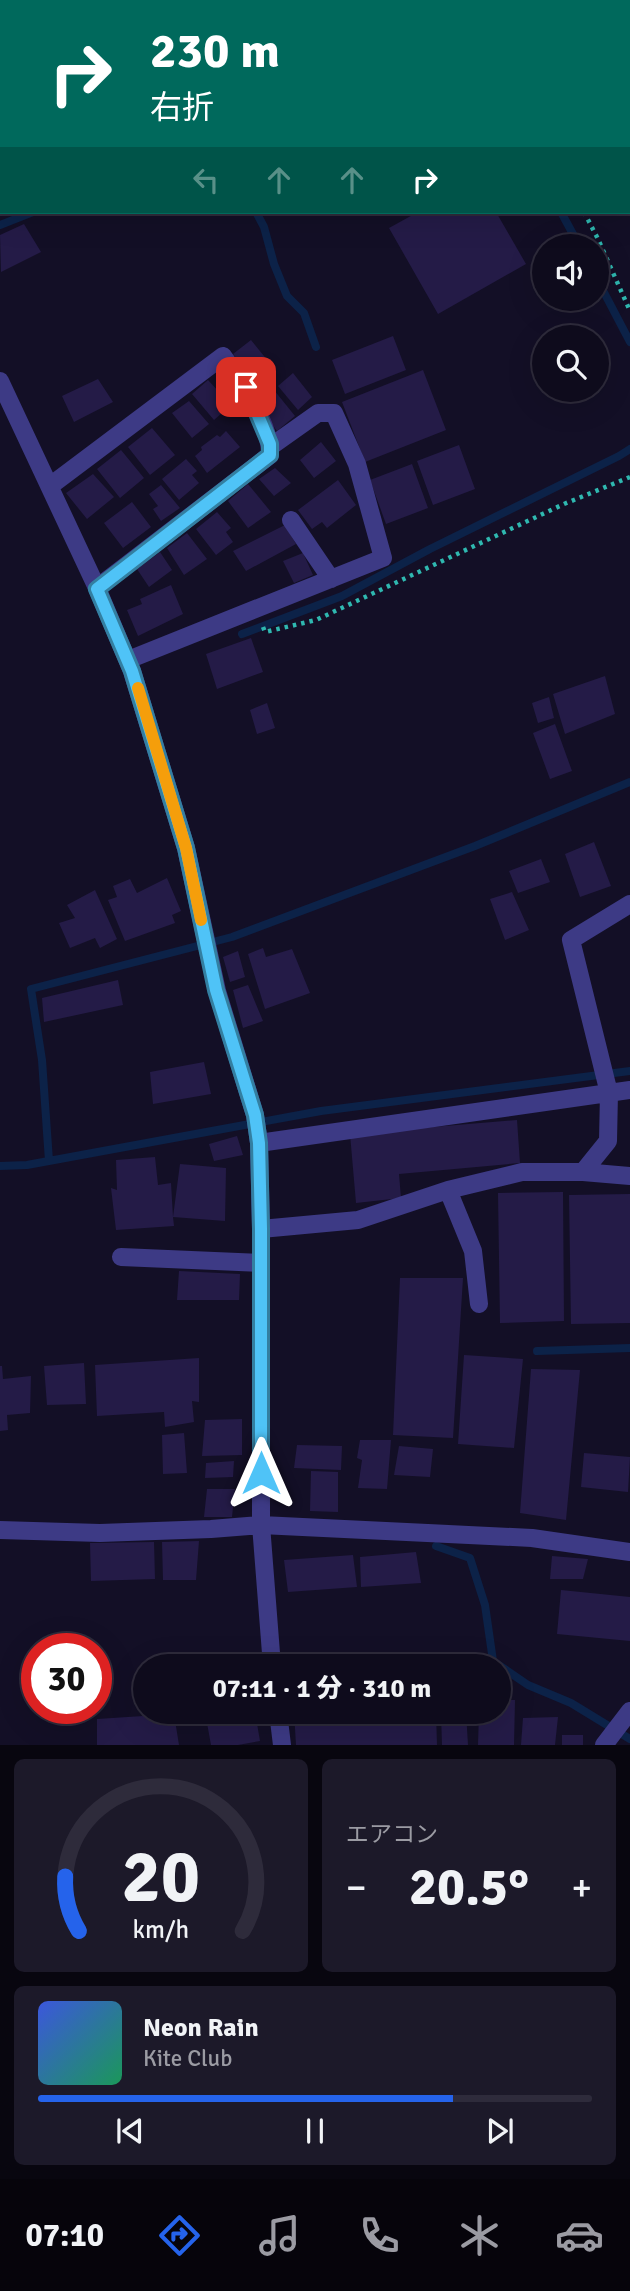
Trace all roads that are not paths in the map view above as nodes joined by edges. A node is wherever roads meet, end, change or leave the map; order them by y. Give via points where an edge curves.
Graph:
1 (0, 381) edge
2 (270, 447) junction
3 (50, 486) junction
4 (291, 520) dead end
5 (331, 579) junction
6 (97, 589) junction
7 (128, 660) junction
8 (630, 904) edge
9 (630, 1090) edge
10 (609, 1093) junction
11 (257, 1130) junction
12 (583, 1172) junction
13 (630, 1175) edge
14 (448, 1190) junction
15 (261, 1229) junction
16 (121, 1257) dead end
17 (261, 1263) junction
18 (479, 1304) dead end
19 (261, 1525) junction
20 (0, 1530) edge
21 (630, 1552) edge
22 (271, 1654) edge
23 (630, 1711) edge
24 (279, 1724) edge
25 (607, 1744) edge
26 (282, 1745) edge

1 - 3 street
2 - 3 street via 246,387 223,356
2 - 5 street via 318,412 334,413 357,464 383,558
2 - 6 street via 270,455
3 - 6 street
4 - 5 street
5 - 7 street
6 - 7 street
7 - 11 street via 186,848 216,990
8 - 10 street via 572,940
9 - 10 street
10 - 11 street
10 - 12 street via 608,1141
11 - 15 street
12 - 13 street
12 - 14 street via 522,1172
14 - 15 street via 358,1220
14 - 18 street via 473,1251
15 - 17 street
16 - 17 street
17 - 19 street
19 - 20 street via 100,1533
19 - 21 street via 532,1538
19 - 22 street
23 - 25 street
24 - 26 street

